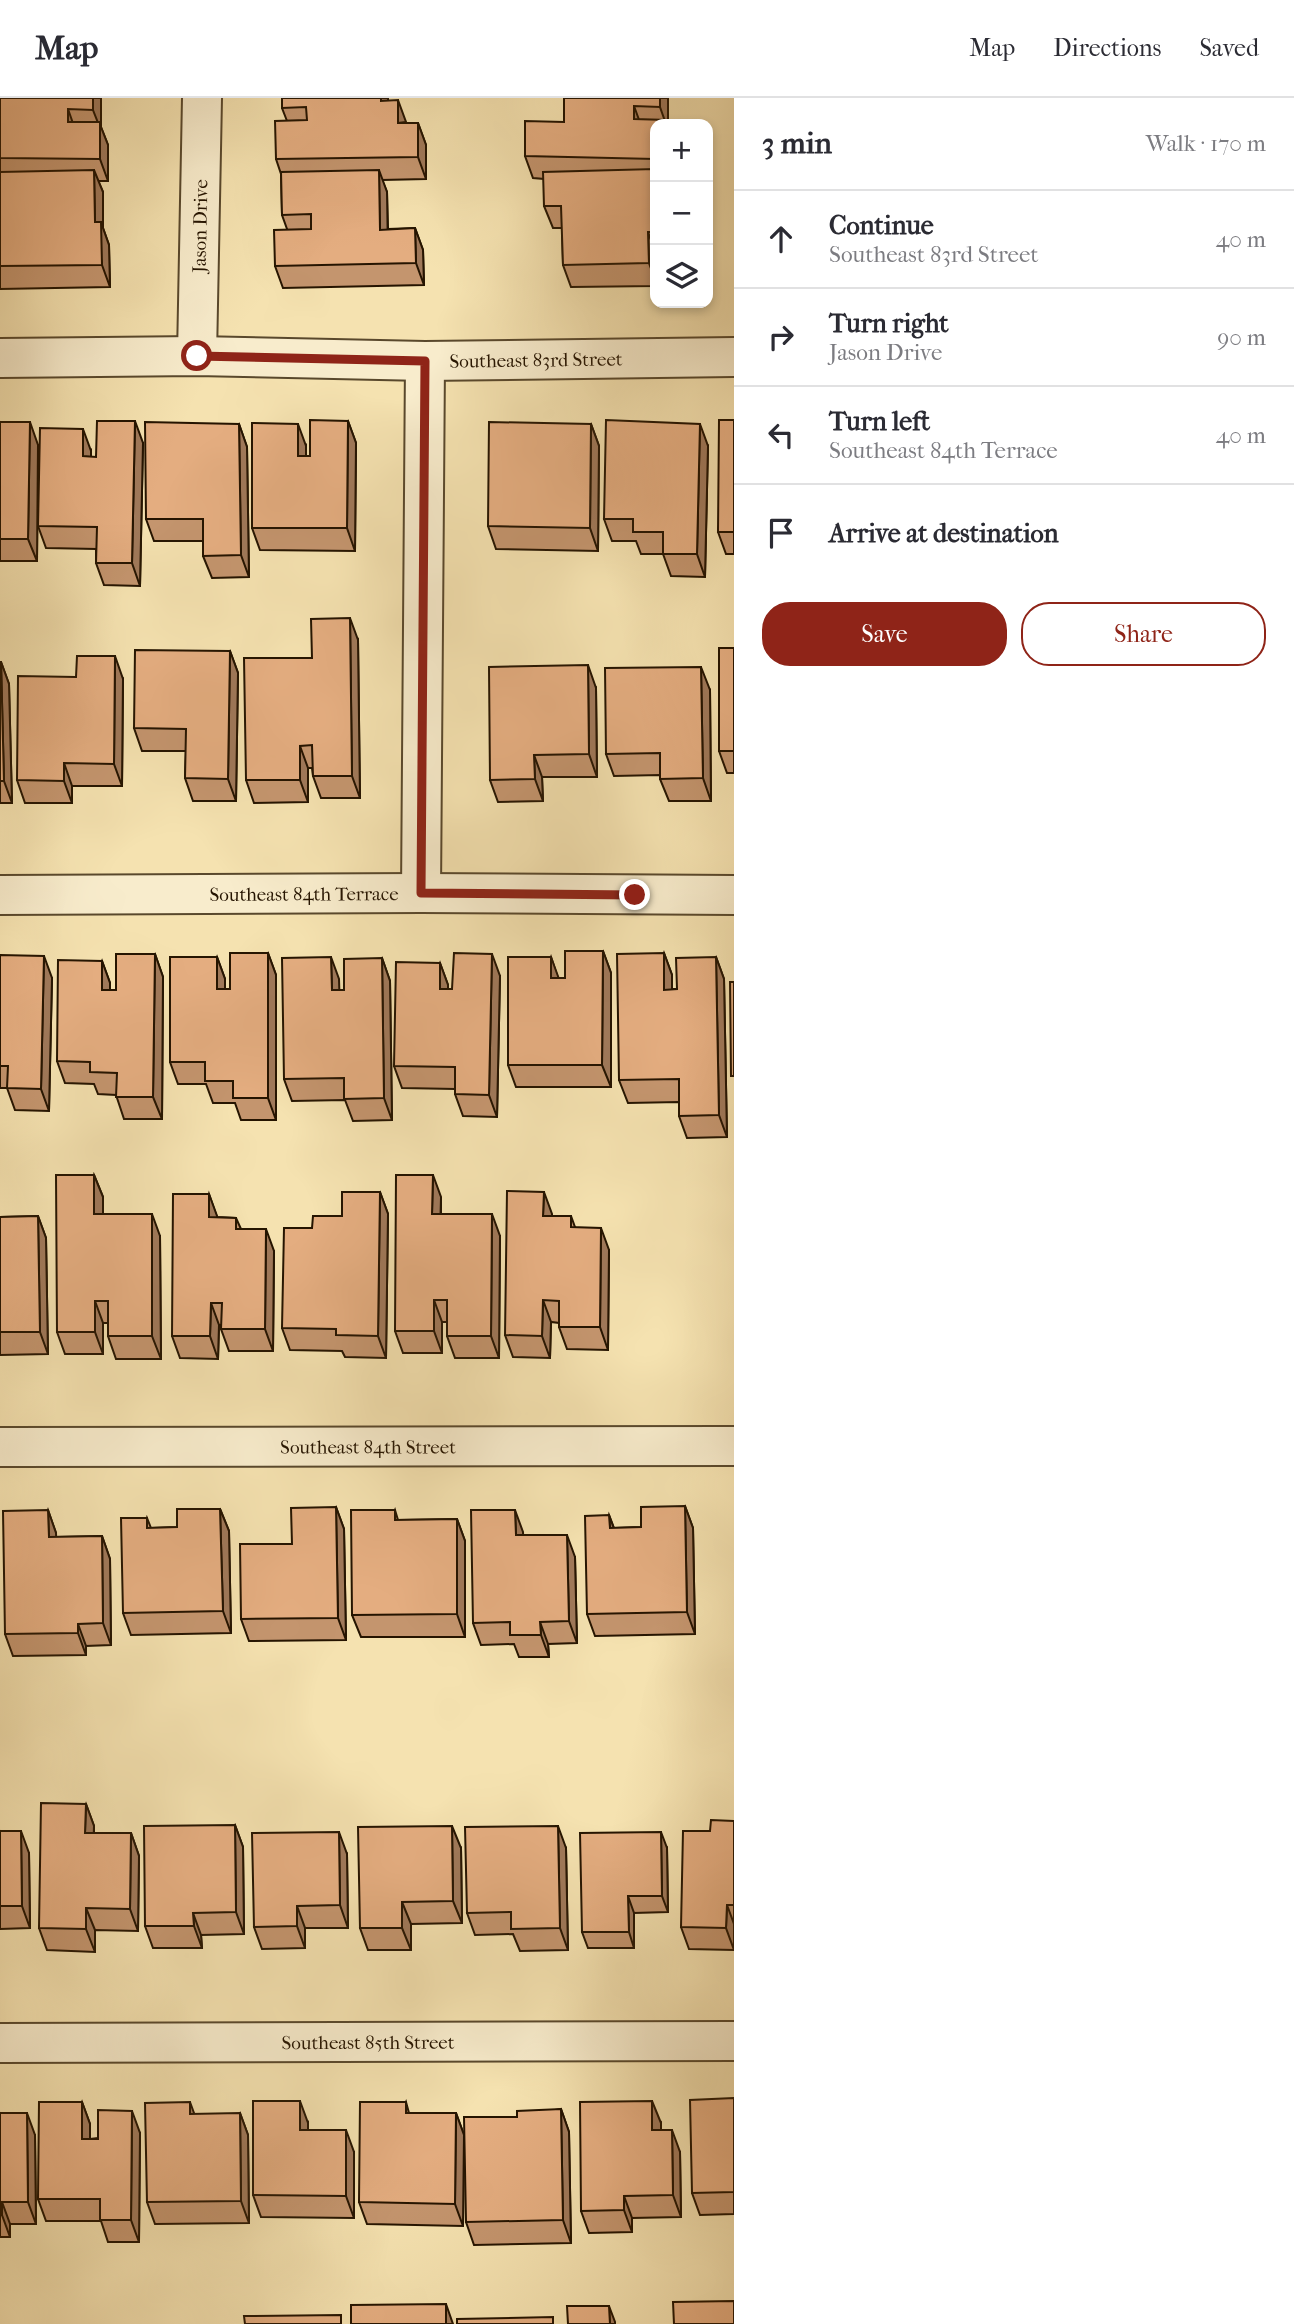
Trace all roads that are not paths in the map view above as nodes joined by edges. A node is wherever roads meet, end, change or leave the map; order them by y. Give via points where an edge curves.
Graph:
1 (202, 98) edge
2 (197, 356) junction
3 (734, 357) edge
4 (0, 358) edge
5 (425, 361) junction
6 (421, 893) junction
7 (0, 895) edge
8 (734, 895) edge
9 (0, 1447) edge
10 (734, 1447) edge
11 (734, 2041) edge
12 (0, 2043) edge

1 - 2 street, Jason Drive
2 - 4 street, Southeast 83rd Street
2 - 5 street, Southeast 83rd Street
3 - 5 street, Southeast 83rd Street
5 - 6 street
6 - 7 street, Southeast 84th Terrace
6 - 8 street, Southeast 84th Terrace
9 - 10 street, Southeast 84th Street
11 - 12 street, Southeast 85th Street

